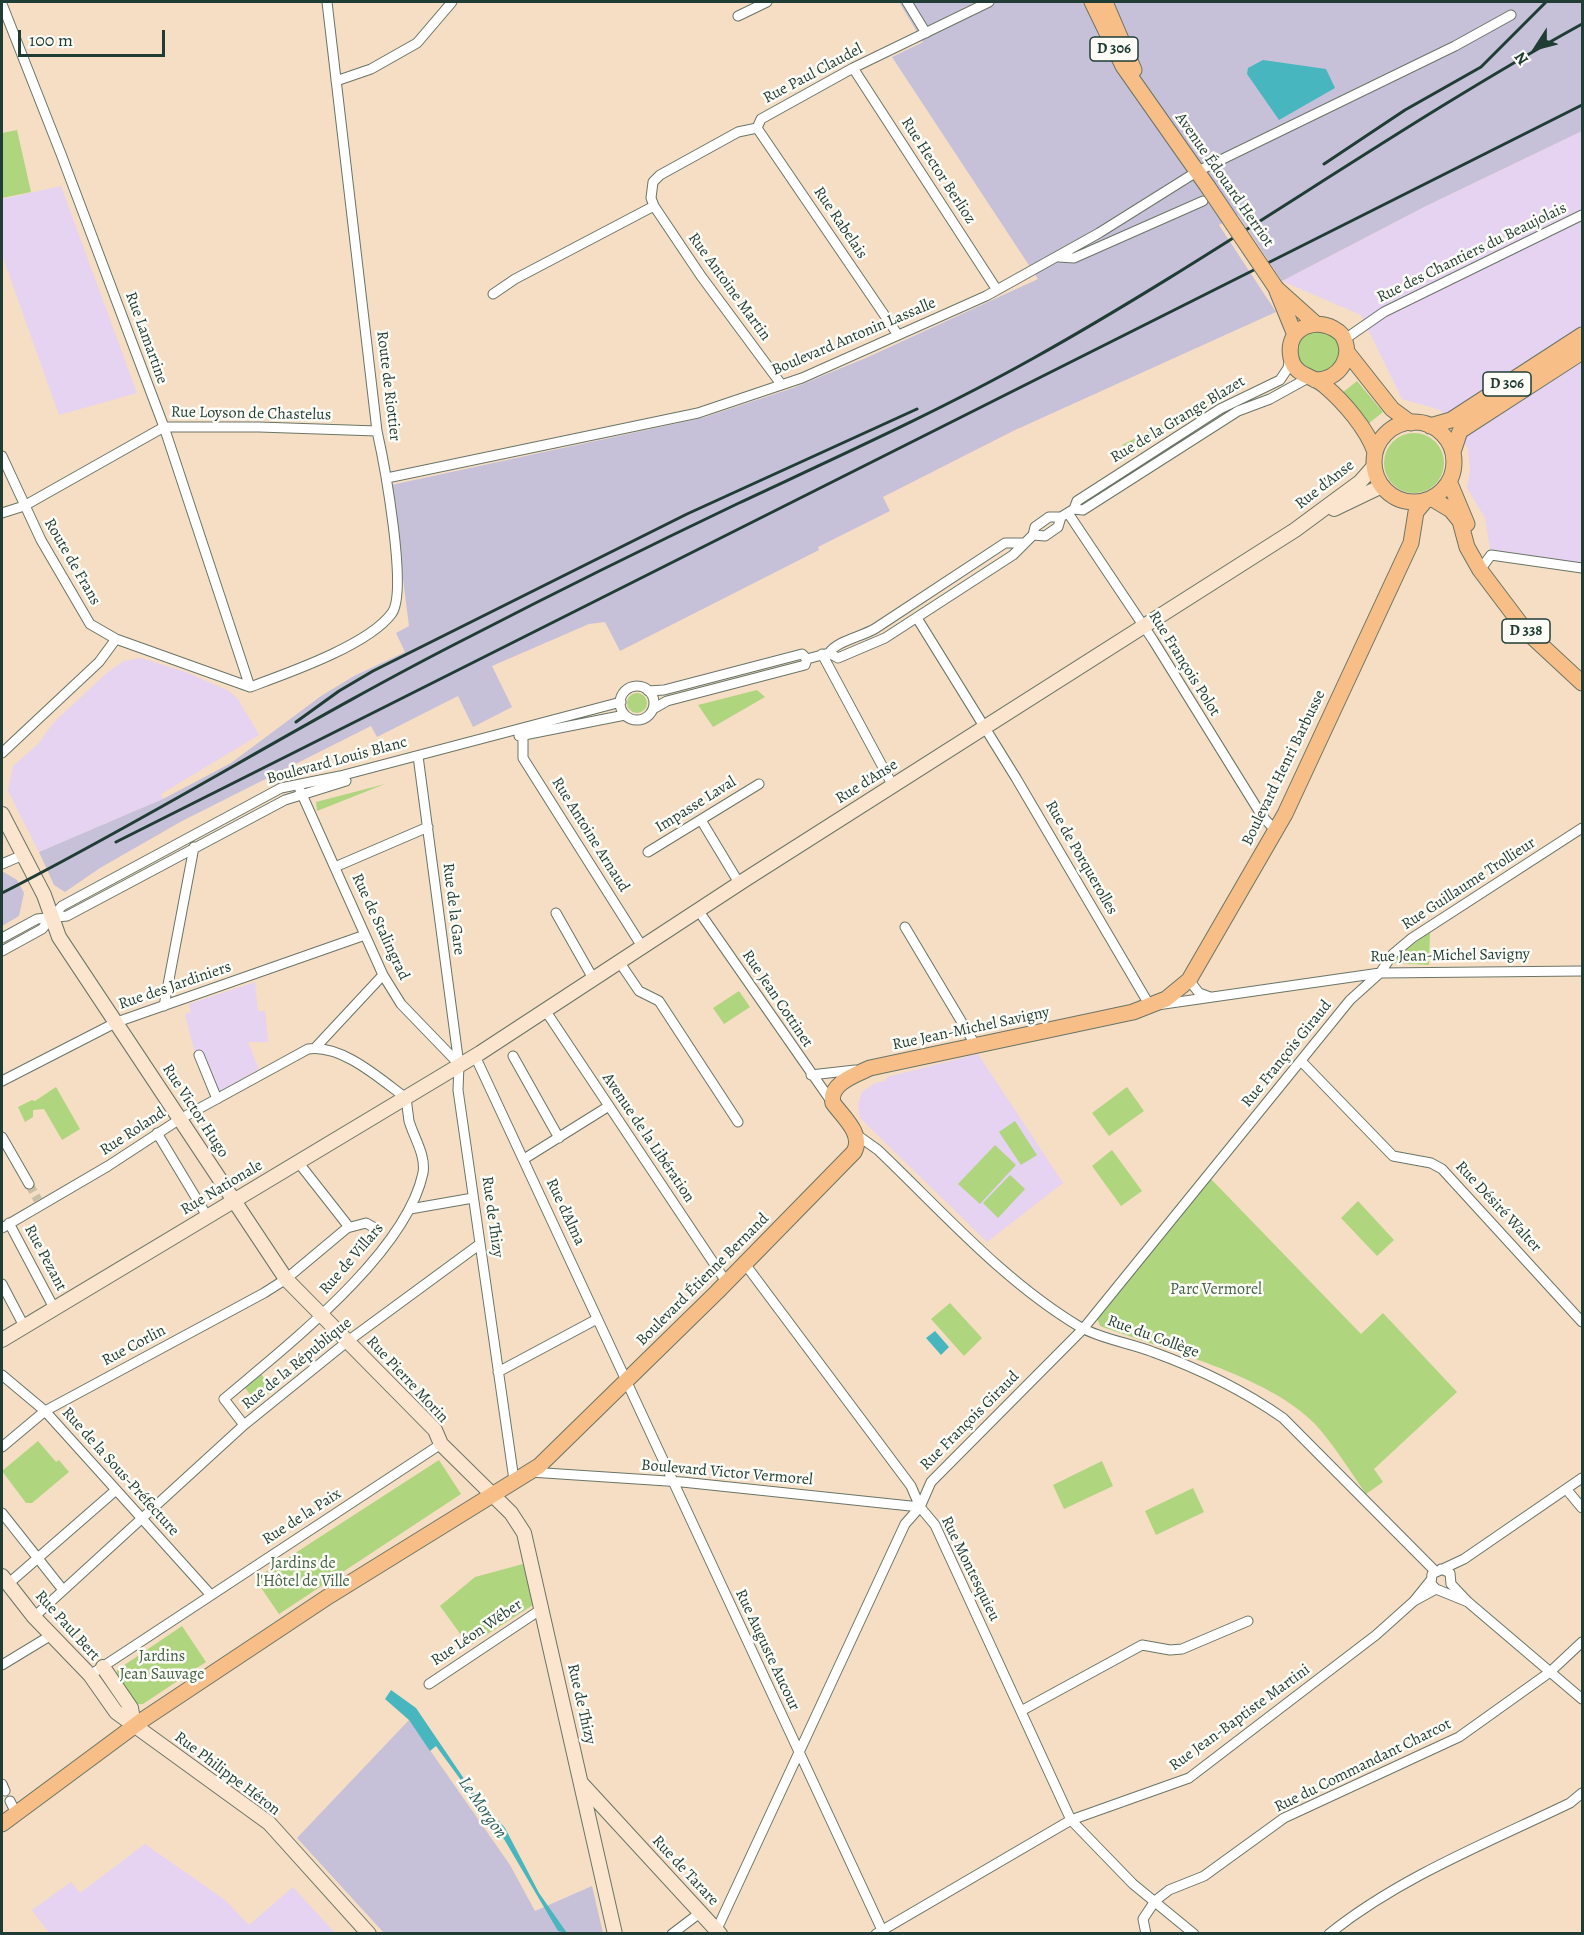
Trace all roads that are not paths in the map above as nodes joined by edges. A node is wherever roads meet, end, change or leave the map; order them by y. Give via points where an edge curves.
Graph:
1 (327, 2) edge
2 (452, 2) edge
3 (767, 2) edge
4 (908, 2) edge
5 (989, 2) edge
6 (1092, 2) edge
7 (1105, 2) edge
8 (2, 4) edge
9 (1510, 15) dead end
10 (738, 16) dead end
11 (926, 33) junction
12 (853, 68) junction
13 (336, 81) junction
14 (1142, 92) junction
15 (757, 128) junction
16 (1198, 171) junction
17 (1206, 194) junction
18 (654, 206) junction
19 (1582, 215) edge
20 (1058, 257) junction
21 (1276, 288) junction
22 (997, 290) junction
23 (493, 294) dead end
24 (1315, 323) junction
25 (898, 335) junction
26 (1294, 335) junction
27 (1582, 335) edge
28 (1346, 346) junction
29 (1582, 352) edge
30 (1290, 354) junction
31 (1311, 379) junction
32 (782, 384) junction
33 (1411, 423) junction
34 (1430, 426) junction
35 (164, 427) junction
36 (377, 431) junction
37 (1453, 452) junction
38 (2, 456) edge
39 (1375, 459) junction
40 (387, 478) junction
41 (1449, 481) junction
42 (1382, 486) junction
43 (1397, 498) junction
44 (1428, 500) junction
45 (24, 506) junction
46 (2, 513) edge
47 (1068, 513) junction
48 (1295, 530) junction
49 (1024, 543) junction
50 (1399, 567) junction
51 (1582, 568) edge
52 (1480, 570) junction
53 (917, 618) junction
54 (1144, 627) junction
55 (116, 639) junction
56 (826, 653) junction
57 (807, 658) junction
58 (1582, 683) edge
59 (250, 687) junction
60 (648, 691) junction
61 (621, 702) junction
62 (653, 708) junction
63 (625, 715) junction
64 (983, 727) junction
65 (523, 735) junction
66 (2, 753) edge
67 (418, 758) junction
68 (759, 784) dead end
69 (893, 786) junction
70 (300, 790) junction
71 (2, 814) edge
72 (701, 820) junction
73 (428, 827) junction
74 (1582, 828) edge
75 (1276, 831) junction
76 (194, 848) junction
77 (648, 852) dead end
78 (23, 855) junction
79 (2, 864) edge
80 (335, 867) junction
81 (739, 883) junction
82 (698, 910) junction
83 (556, 913) dead end
84 (51, 918) junction
85 (905, 927) dead end
86 (364, 935) junction
87 (2, 938) edge
88 (643, 948) junction
89 (2, 951) edge
90 (620, 963) junction
91 (1582, 971) edge
92 (1380, 974) junction
93 (383, 975) junction
94 (1359, 976) junction
95 (594, 980) junction
96 (1184, 984) junction
97 (1212, 998) junction
98 (1350, 1000) junction
99 (164, 1006) junction
100 (1150, 1006) junction
101 (545, 1010) junction
102 (117, 1023) junction
103 (976, 1046) junction
104 (315, 1048) junction
105 (199, 1054) dead end
106 (475, 1056) junction
107 (513, 1056) dead end
108 (1301, 1061) junction
109 (459, 1065) junction
110 (870, 1068) junction
111 (811, 1075) junction
112 (2, 1081) edge
113 (406, 1098) junction
114 (217, 1099) junction
115 (833, 1103) junction
116 (609, 1106) junction
117 (180, 1119) junction
118 (738, 1122) dead end
119 (157, 1133) junction
120 (856, 1135) junction
121 (2, 1137) edge
122 (559, 1138) junction
123 (524, 1159) junction
124 (298, 1161) junction
125 (29, 1184) tunnel mouth
126 (473, 1198) junction
127 (234, 1200) junction
128 (410, 1209) junction
129 (207, 1216) junction
130 (5, 1225) edge
131 (349, 1227) junction
132 (375, 1228) dead end
133 (480, 1244) junction
134 (745, 1264) junction
135 (286, 1279) junction
136 (727, 1282) junction
137 (2, 1284) edge
138 (54, 1308) junction
139 (323, 1315) junction
140 (597, 1319) junction
141 (1582, 1322) edge
142 (24, 1326) junction
143 (1083, 1329) junction
144 (2, 1340) edge
145 (348, 1341) junction
146 (498, 1372) junction
147 (2, 1375) edge
148 (626, 1382) junction
149 (45, 1412) junction
150 (244, 1425) junction
151 (441, 1444) junction
152 (2, 1447) edge
153 (530, 1472) junction
154 (1582, 1478) edge
155 (514, 1480) junction
156 (672, 1482) junction
157 (116, 1490) junction
158 (1567, 1491) junction
159 (491, 1494) junction
160 (920, 1507) junction
161 (1582, 1508) edge
162 (2, 1513) edge
163 (141, 1519) junction
164 (38, 1558) junction
165 (1464, 1559) junction
166 (4, 1580) edge
167 (1437, 1580) junction
168 (1452, 1580) junction
169 (63, 1590) junction
170 (210, 1594) junction
171 (1468, 1602) junction
172 (543, 1608) junction
173 (34, 1617) junction
174 (1248, 1621) dead end
175 (53, 1634) junction
176 (1582, 1642) edge
177 (2, 1665) edge
178 (103, 1667) junction
179 (1550, 1672) junction
180 (90, 1675) junction
181 (429, 1684) dead end
182 (1582, 1699) edge
183 (1021, 1711) junction
184 (134, 1726) junction
185 (798, 1752) junction
186 (582, 1785) junction
187 (1582, 1793) edge
188 (1071, 1820) junction
189 (2, 1824) edge
190 (625, 1832) junction
191 (595, 1842) junction
192 (1155, 1901) junction
193 (701, 1912) junction
194 (718, 1931) edge
195 (879, 1932) edge
196 (369, 1934) edge
197 (615, 1934) edge
198 (672, 1934) edge
199 (1146, 1934) edge
200 (1194, 1934) edge
201 (1329, 1934) edge

1 - 13 street, Route de Riottier
2 - 13 street via 417,43 371,69
3 - 10 street
4 - 11 street
5 - 11 street, Rue Paul Claudel
6 - 14 main road, Avenue Édouard Herriot / D 306 via 1123,66
7 - 14 main road, Avenue Édouard Herriot / D 306
8 - 35 street, Rue Lamartine
9 - 16 street, Boulevard Antonin Lassalle via 1455,46
11 - 12 street, Rue Paul Claudel
12 - 15 street, Rue Paul Claudel via 761,119
12 - 22 street, Rue Hector Berlioz
13 - 36 street, Route de Riottier
14 - 16 main road, Avenue Édouard Herriot / D 306
15 - 18 street, Rue Paul Claudel via 738,132 660,175 651,188
15 - 25 street, Rue Rabelais
16 - 17 main road, Avenue Édouard Herriot / D 306
16 - 20 street, Boulevard Antonin Lassalle
17 - 20 street via 1074,258
17 - 21 main road, Avenue Édouard Herriot / D 306, bridge
18 - 23 street
18 - 32 street, Rue Antoine Martin
19 - 28 street, Rue des Chantiers du Beaujolais via 1384,312
20 - 22 street, Boulevard Antonin Lassalle
21 - 24 main road, Avenue Édouard Herriot / D 306
21 - 26 main road, Avenue Édouard Herriot / D 306
22 - 25 street, Boulevard Antonin Lassalle
24 - 26 main road
24 - 28 main road via 1332,326
25 - 32 street, Boulevard Antonin Lassalle
26 - 30 main road
27 - 34 main road, D 306 via 1451,420
28 - 31 main road via 1343,365 1334,375
28 - 33 main road via 1392,409
29 - 37 main road, D 306 via 1460,431
30 - 31 main road via 1294,365
30 - 47 street, Rue de la Grange Blazet via 1288,368 1280,380 1220,409 1077,501
31 - 39 main road via 1334,395 1371,440
31 - 47 street, Rue de la Grange Blazet via 1238,411 1083,510
32 - 40 street, Boulevard Antonin Lassalle via 698,413
33 - 34 main road
33 - 39 main road via 1389,432
34 - 37 main road via 1444,436
35 - 36 street, Rue Loyson de Chastelus
35 - 45 street, Rue Loyson de Chastelus
35 - 59 street, Rue Lamartine
36 - 40 street, Route de Riottier
37 - 41 main road
38 - 45 street, Route de Frans
39 - 42 main road
39 - 48 main road, Rue d'Anse via 1360,482
40 - 59 street, Route de Riottier via 398,589 394,611 368,635
41 - 44 main road
41 - 52 main road via 1460,503
42 - 43 main road
42 - 48 main road, Rue d'Anse
43 - 44 main road
43 - 50 main road, Boulevard Henri Barbusse via 1406,525
44 - 50 main road, Boulevard Henri Barbusse via 1416,512 1411,543
44 - 52 main road, D 338 via 1451,510 1460,521 1467,548
45 - 46 street, Rue Loyson de Chastelus
45 - 55 street, Route de Frans via 90,624
47 - 49 street, Rue de la Grange Blazet via 1045,536 1033,535
47 - 54 street, Rue François Polot
48 - 54 main road, Rue d'Anse
49 - 53 street, Rue de la Grange Blazet via 1013,555
49 - 56 street, Rue de la Grange Blazet via 1005,543 863,636 834,645
50 - 75 main road, Boulevard Henri Barbusse
51 - 52 street via 1491,555
52 - 58 main road, D 338 via 1526,631
53 - 56 street, Rue de la Grange Blazet via 853,654 838,658
53 - 64 street, Rue de Porquerolles
54 - 64 main road, Rue d'Anse
54 - 75 street, Rue François Polot via 1262,816
55 - 59 street, Route de Frans
55 - 66 street via 99,662
56 - 57 street, Rue de la Grange Blazet
56 - 69 street
57 - 60 street, Rue de la Grange Blazet via 802,654
57 - 62 street, Rue de la Grange Blazet via 805,665
60 - 61 street via 631,688 623,694
60 - 62 street
61 - 63 street
61 - 67 street, Boulevard Louis Blanc
62 - 63 street via 640,720
63 - 65 street, Boulevard Louis Blanc
64 - 69 main road, Rue d'Anse
64 - 100 street, Rue de Porquerolles
65 - 67 street, Boulevard Louis Blanc
65 - 88 street, Rue Antoine Arnaud via 523,758
67 - 70 street, Boulevard Louis Blanc
67 - 73 street, Rue de la Gare
68 - 72 street, Impasse Laval
69 - 81 main road, Rue d'Anse
70 - 76 street, Boulevard Louis Blanc
70 - 80 street, Rue de Stalingrad
70 - 84 street, Boulevard Louis Blanc via 281,788 244,806 62,906
71 - 78 main road, Rue Victor Hugo
72 - 77 street, Impasse Laval
72 - 81 street
73 - 80 street
73 - 109 street, Rue de la Gare
74 - 92 street, Rue Guillaume Trollieur via 1412,938 1393,954
75 - 96 main road, Boulevard Henri Barbusse
76 - 84 street, Boulevard Louis Blanc via 67,916
76 - 99 street
78 - 79 street
78 - 84 main road, Rue Victor Hugo
80 - 86 street, Rue de Stalingrad
81 - 82 main road, Rue d'Anse
82 - 88 main road, Rue d'Anse
82 - 111 street, Rue Jean Cottinet
83 - 95 street
84 - 87 street, Boulevard Louis Blanc via 37,919
84 - 89 street, Boulevard Louis Blanc via 42,929
84 - 102 main road, Rue Victor Hugo via 59,937
85 - 103 street
86 - 93 street, Rue de Stalingrad
86 - 99 street, Rue des Jardiniers
88 - 90 main road, Rue d'Anse
90 - 95 main road, Rue d'Anse
90 - 118 street via 639,992 659,1001
91 - 92 street, Rue Jean-Michel Savigny
92 - 94 street, Rue Jean-Michel Savigny
92 - 98 street, Rue François Giraud
93 - 104 street
93 - 109 street, Rue de Stalingrad via 401,1004
94 - 97 street, Rue Jean-Michel Savigny
94 - 98 street, Rue François Giraud via 1360,982
95 - 101 main road, Rue d'Anse
96 - 97 street
96 - 100 main road, Rue Jean-Michel Savigny
97 - 100 street, Rue Jean-Michel Savigny
98 - 108 street, Rue François Giraud
99 - 102 street, Rue des Jardiniers
100 - 103 main road, Rue Jean-Michel Savigny
101 - 106 main road, Rue d'Anse
101 - 116 street, Avenue de la Libération
102 - 112 street, Rue des Jardiniers
102 - 117 main road, Rue Victor Hugo
103 - 110 main road, Rue Jean-Michel Savigny
104 - 113 street via 353,1059
104 - 114 street, Rue Roland
105 - 114 street
106 - 109 main road, Rue d'Anse
106 - 123 street, Rue d'Alma
107 - 122 street
108 - 141 street, Rue Désiré Walter via 1393,1156 1442,1169
108 - 143 street, Rue François Giraud
109 - 113 main road, Rue Nationale
109 - 126 street, Rue de Thizy via 458,1090
110 - 111 street, Rue Jean-Michel Savigny
110 - 115 main road, Rue Jean-Michel Savigny via 832,1092
111 - 115 street, Rue Jean Cottinet
113 - 124 main road, Rue Nationale
113 - 128 street, Rue de Villars via 409,1120 423,1158 423,1172
114 - 117 street, Rue Roland
115 - 120 main road
116 - 122 street
116 - 136 street, Avenue de la Libération
117 - 119 street, Rue Roland
117 - 127 main road, Rue Victor Hugo
119 - 129 street
119 - 130 street, Rue Roland
120 - 134 main road, Boulevard Étienne Bernand via 857,1146 851,1155
120 - 143 street, Rue du Collège via 878,1150 1031,1296
121 - 125 street
122 - 123 street
123 - 140 street, Rue d'Alma
124 - 127 main road, Rue Nationale
124 - 131 street
126 - 128 street
126 - 133 street, Rue de Thizy
127 - 129 main road, Rue Nationale
127 - 135 main road, Rue Victor Hugo
128 - 139 street, Rue de Villars via 389,1242
129 - 138 main road, Rue Nationale
130 - 138 street, Rue Pezant
131 - 132 street via 366,1223
131 - 135 street, Rue Corlin
133 - 145 street, Rue de la République
133 - 146 street, Rue de Thizy
134 - 136 main road, Boulevard Étienne Bernand
134 - 160 street, Rue Montesquieu via 910,1486
135 - 139 main road, Rue Victor Hugo
135 - 149 street, Rue Corlin
136 - 148 main road, Boulevard Étienne Bernand
137 - 142 street
138 - 142 main road, Rue Nationale
139 - 145 main road, Rue Pierre Morin
139 - 150 street, Rue de Villars via 224,1399
140 - 146 street
140 - 148 street, Rue d'Alma
142 - 144 main road, Rue Nationale
143 - 160 street, Rue François Giraud via 943,1467 925,1492
143 - 167 street, Rue du Collège via 1195,1368 1283,1418
145 - 150 street, Rue de la République
145 - 151 main road, Rue Pierre Morin via 435,1430
146 - 155 street, Rue de Thizy
147 - 149 street, Rue de la Sous-Préfecture
148 - 153 main road, Boulevard Étienne Bernand
148 - 156 street, Rue Auguste Aucour
149 - 152 street, Rue Corlin
149 - 157 street, Rue de la Sous-Préfecture
150 - 163 street, Rue de la République
151 - 159 main road, Rue Pierre Morin
151 - 170 street, Rue de la Paix
153 - 155 main road, Boulevard Étienne Bernand
153 - 156 street, Boulevard Victor Vermorel
154 - 158 street, Rue Jean-Baptiste Martini
155 - 159 main road, Boulevard Étienne Bernand
156 - 160 street, Boulevard Victor Vermorel
156 - 185 street, Rue Auguste Aucour
157 - 163 street, Rue de la Sous-Préfecture
157 - 164 street
158 - 161 street
158 - 165 street, Rue Jean-Baptiste Martini
159 - 172 main road, Rue de Thizy via 525,1533
159 - 184 main road, Boulevard Étienne Bernand
160 - 183 street, Rue Montesquieu via 935,1525
160 - 185 street, Rue François Giraud via 905,1524
162 - 164 street
163 - 169 street, Rue de la République
163 - 170 street, Rue de la Sous-Préfecture
164 - 166 street
164 - 169 street
165 - 167 street, Rue Jean-Baptiste Martini
165 - 168 street, Rue Jean-Baptiste Martini
166 - 173 main road, Rue Paul Bert
167 - 168 street, Rue Jean-Baptiste Martini
167 - 168 street via 1448,1571
167 - 171 street
167 - 188 street, Rue Jean-Baptiste Martini via 1366,1643 1189,1778
168 - 171 street
169 - 173 street, Rue de la République
170 - 178 street, Rue de la Paix
171 - 179 street
172 - 181 street, Rue Léon Wéber
172 - 186 main road, Rue de Thizy
173 - 175 main road, Rue Paul Bert
174 - 183 street via 1182,1649 1142,1645
175 - 177 street
175 - 180 main road, Rue Paul Bert
176 - 179 street, Rue du Commandant Charcot
178 - 180 street, Rue de la Paix
178 - 184 main road, Rue Paul Bert via 131,1708
179 - 182 street
179 - 192 street, Rue du Commandant Charcot via 1460,1737 1284,1818 1204,1876 1169,1890
180 - 184 main road, Rue Paul Bert via 116,1712
183 - 188 street, Rue Montesquieu
184 - 189 main road, Boulevard Étienne Bernand via 13,1807
184 - 196 main road, Rue Philippe Héron via 269,1823
185 - 194 street, Rue François Giraud
185 - 195 street, Rue Auguste Aucour
186 - 190 main road, Rue de Tarare
186 - 191 main road, Rue de Thizy
187 - 201 street via 1570,1803 1366,1907
188 - 192 street, Rue Montesquieu via 1133,1884
188 - 195 street, Rue Jean-Baptiste Martini
190 - 191 main road via 612,1826 603,1830
190 - 193 main road, Rue de Tarare
191 - 197 main road, Rue de Thizy
192 - 199 street via 1143,1920
192 - 200 street, Rue Montesquieu
193 - 194 main road, Rue de Tarare
193 - 198 street

